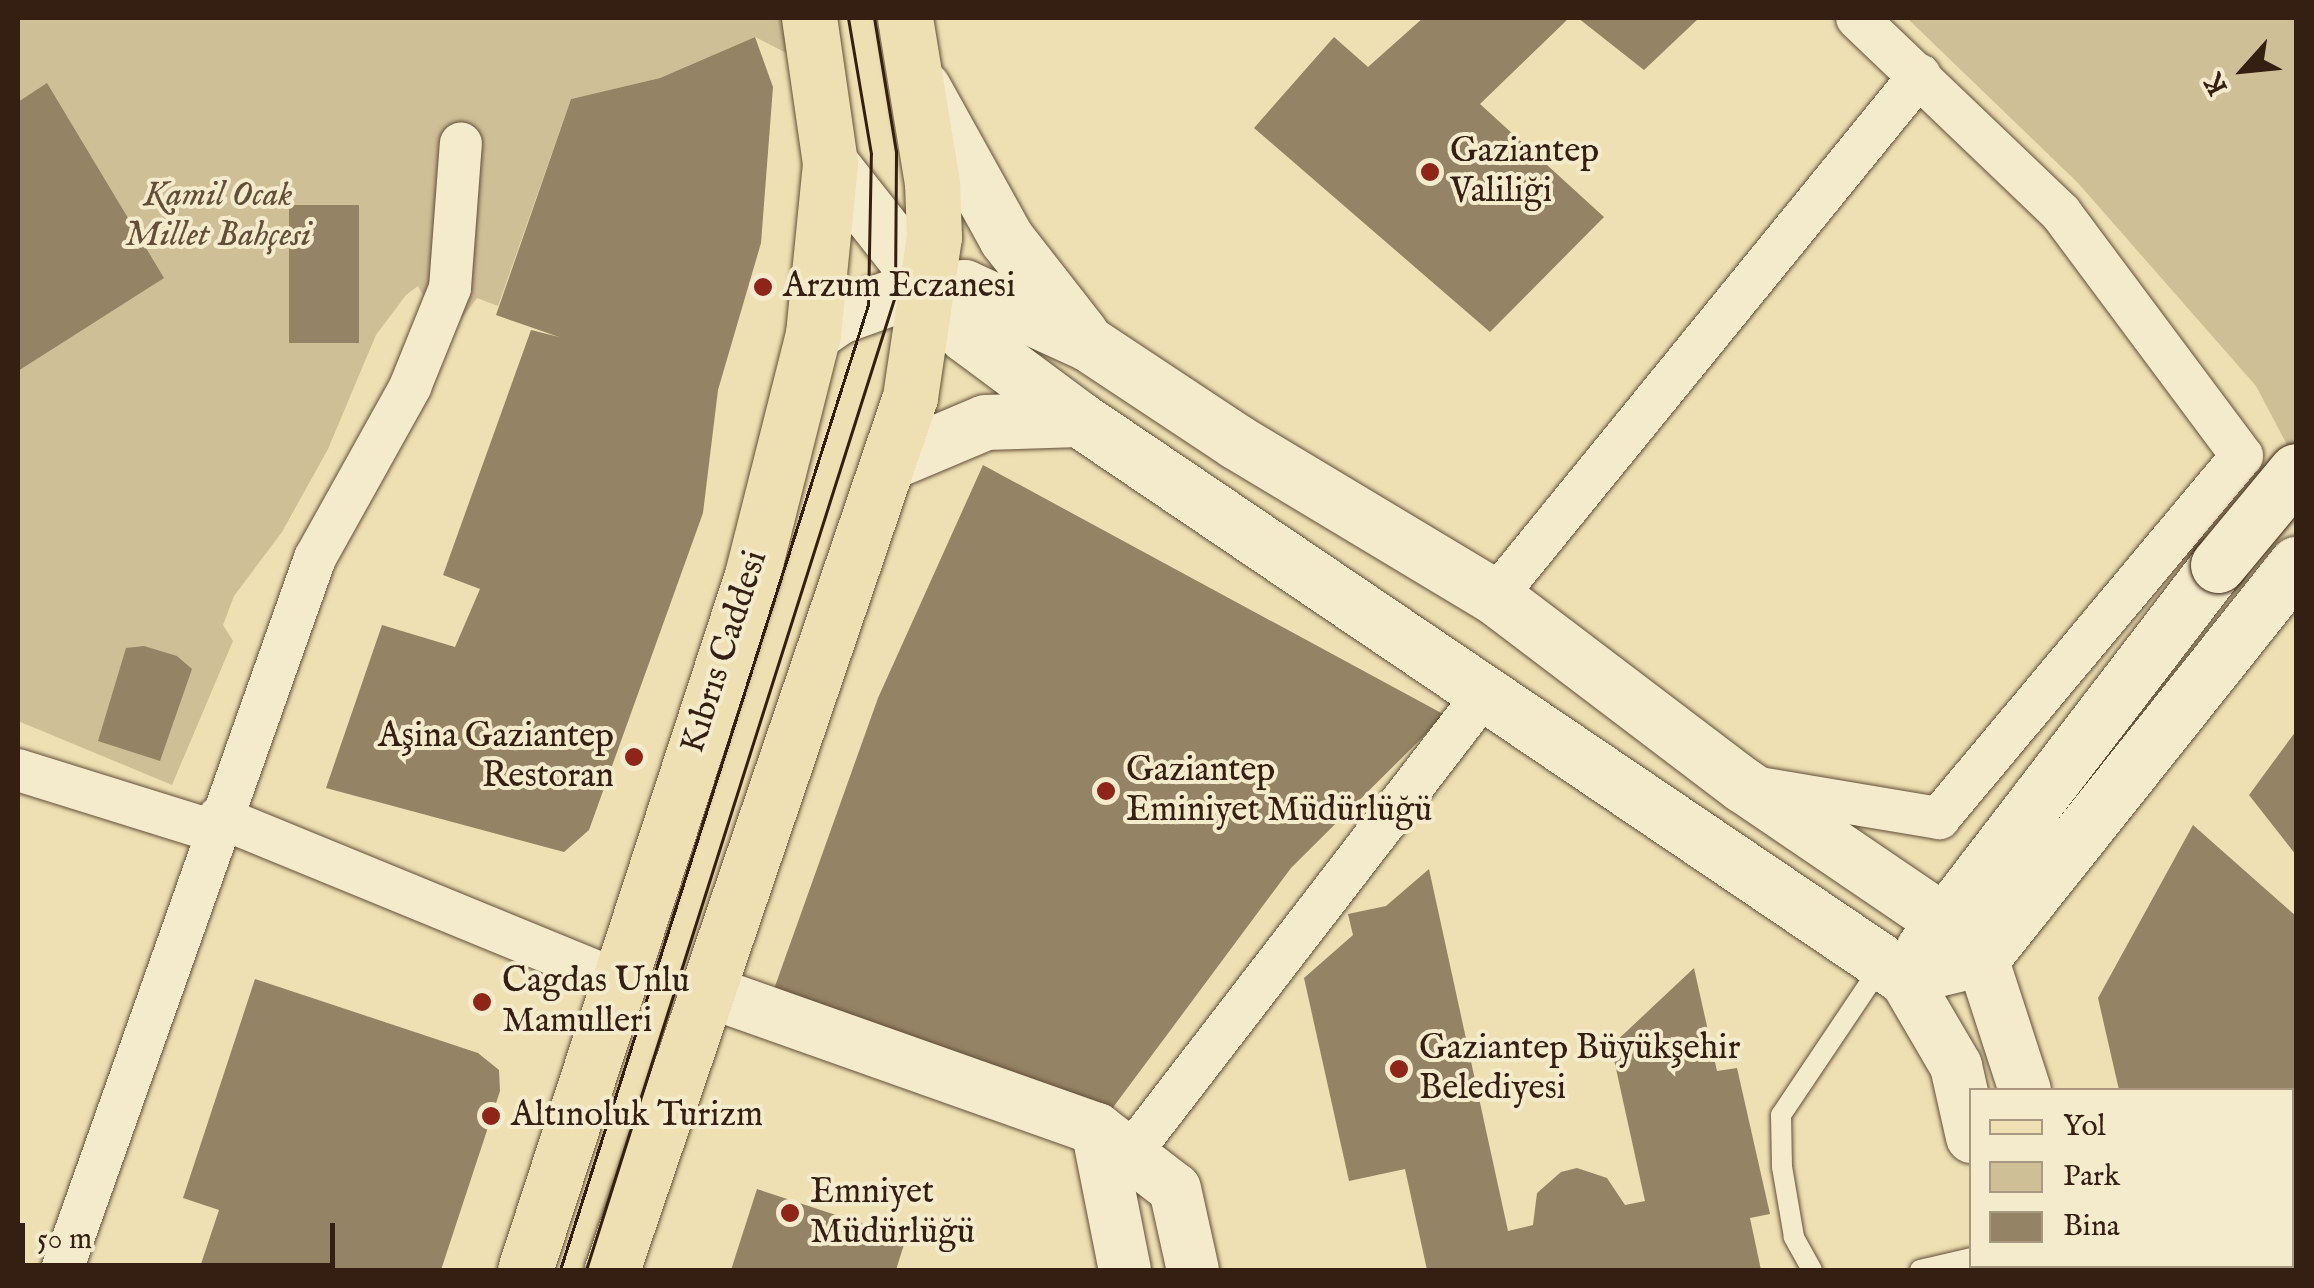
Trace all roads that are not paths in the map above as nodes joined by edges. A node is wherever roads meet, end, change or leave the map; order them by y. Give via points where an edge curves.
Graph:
1 (809, 18) edge
2 (1857, 18) edge
3 (907, 38) edge
4 (1920, 75) junction
5 (461, 143) dead end
6 (830, 163) junction
7 (928, 290) junction
8 (813, 334) junction
9 (1089, 344) junction
10 (1079, 419) junction
11 (2242, 456) junction
12 (888, 463) junction
13 (2296, 471) edge
14 (2296, 518) edge
15 (2280, 584) edge
16 (1495, 597) junction
17 (1485, 694) junction
18 (18, 770) edge
19 (1743, 785) junction
20 (216, 824) junction
21 (1963, 938) junction
22 (1893, 970) junction
23 (618, 981) junction
24 (704, 990) junction
25 (2023, 1088) edge
26 (1969, 1124) edge
27 (1111, 1154) junction
28 (1969, 1259) edge
29 (62, 1270) edge
30 (525, 1270) edge
31 (612, 1270) edge
32 (1126, 1270) edge
33 (1193, 1270) edge
34 (1812, 1270) edge
35 (1920, 1270) edge

1 - 6 main road, Kıbrıs Caddesi
2 - 4 street
3 - 7 main road via 932,183
3 - 9 main road via 969,181
4 - 11 street via 2062,214
4 - 16 street
5 - 20 street via 450,288 410,387 315,558
6 - 7 main road
6 - 8 main road, Kıbrıs Caddesi
7 - 8 main road via 837,316
7 - 9 main road via 964,287
7 - 10 main road via 966,334
7 - 12 main road via 910,397
8 - 23 main road, Kıbrıs Caddesi via 752,574
9 - 16 main road
10 - 12 main road via 985,422
10 - 17 main road
11 - 14 street
11 - 19 street via 1938,818
12 - 24 main road
13 - 21 main road, bridge via 2218,566
15 - 21 main road
16 - 19 main road
17 - 22 main road
17 - 27 street
18 - 20 street
19 - 21 main road
20 - 23 street
20 - 29 street
21 - 22 main road
21 - 25 street
22 - 26 street via 1956,1066
22 - 34 lane via 1782,1114 1782,1167 1794,1237
23 - 30 main road, Kıbrıs Caddesi
24 - 27 street
24 - 31 main road
27 - 32 street
27 - 33 street via 1175,1189
28 - 35 lane

